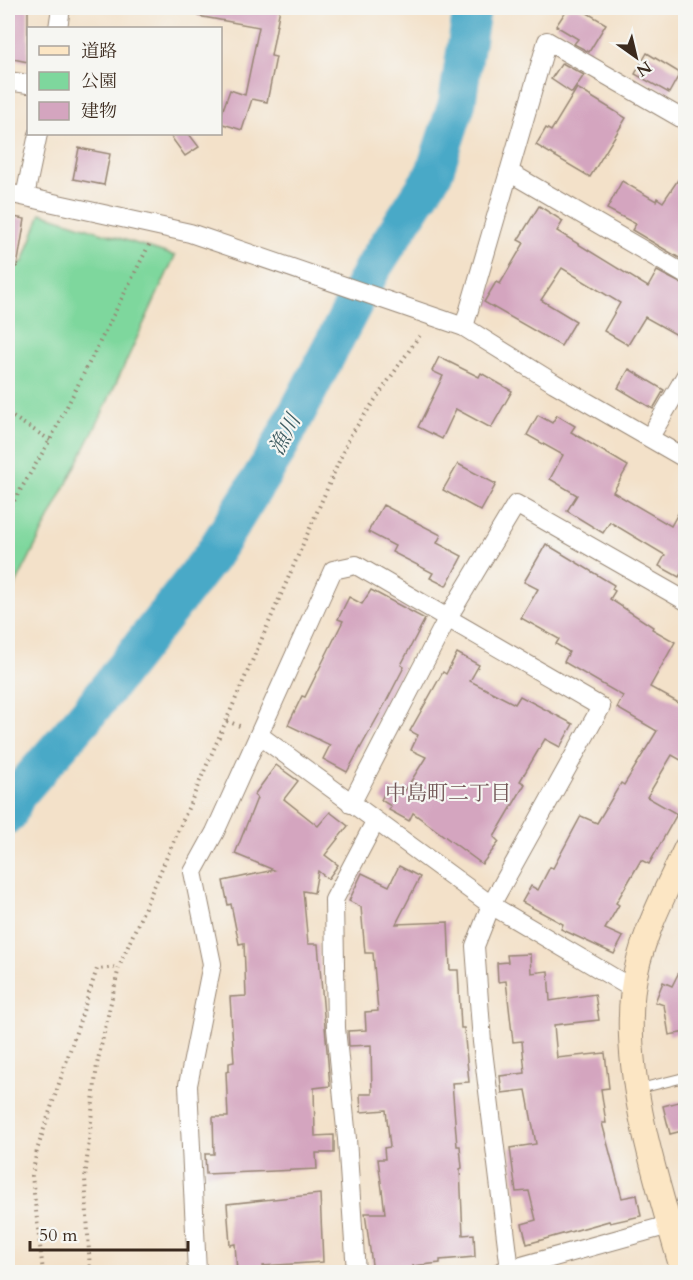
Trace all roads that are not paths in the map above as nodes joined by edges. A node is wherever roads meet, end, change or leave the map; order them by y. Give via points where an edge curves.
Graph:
1 (61, 8) edge
2 (58, 27) edge
3 (8, 81) edge
4 (27, 84) edge
5 (686, 121) edge
6 (38, 135) edge
7 (509, 172) junction
8 (16, 195) edge
9 (686, 275) edge
10 (464, 327) junction
11 (686, 375) edge
12 (650, 437) junction
13 (686, 459) edge
14 (686, 601) edge
15 (447, 619) junction
16 (259, 735) junction
17 (351, 804) junction
18 (375, 822) junction
19 (686, 848) edge
20 (490, 905) junction
21 (633, 989) junction
22 (686, 1077) edge
23 (637, 1089) junction
24 (669, 1225) junction
25 (197, 1272) edge
26 (356, 1272) edge
27 (503, 1272) edge
28 (682, 1272) edge

1 - 2 street
3 - 4 street
5 - 7 street via 547,41
6 - 8 street
7 - 9 street
7 - 10 street
8 - 10 street via 190,233
10 - 12 street
11 - 12 street
12 - 13 street
14 - 15 street via 516,504
15 - 16 street via 356,565 333,570
15 - 17 street
15 - 20 street via 601,706
16 - 17 street
16 - 25 street via 193,872 212,964 188,1085
17 - 18 street
18 - 20 street
18 - 26 street via 334,900 336,1028
19 - 21 street via 645,940
20 - 21 street
20 - 27 street via 475,946
21 - 23 street via 631,1032
22 - 23 lane
23 - 24 street
24 - 27 street
24 - 28 street

